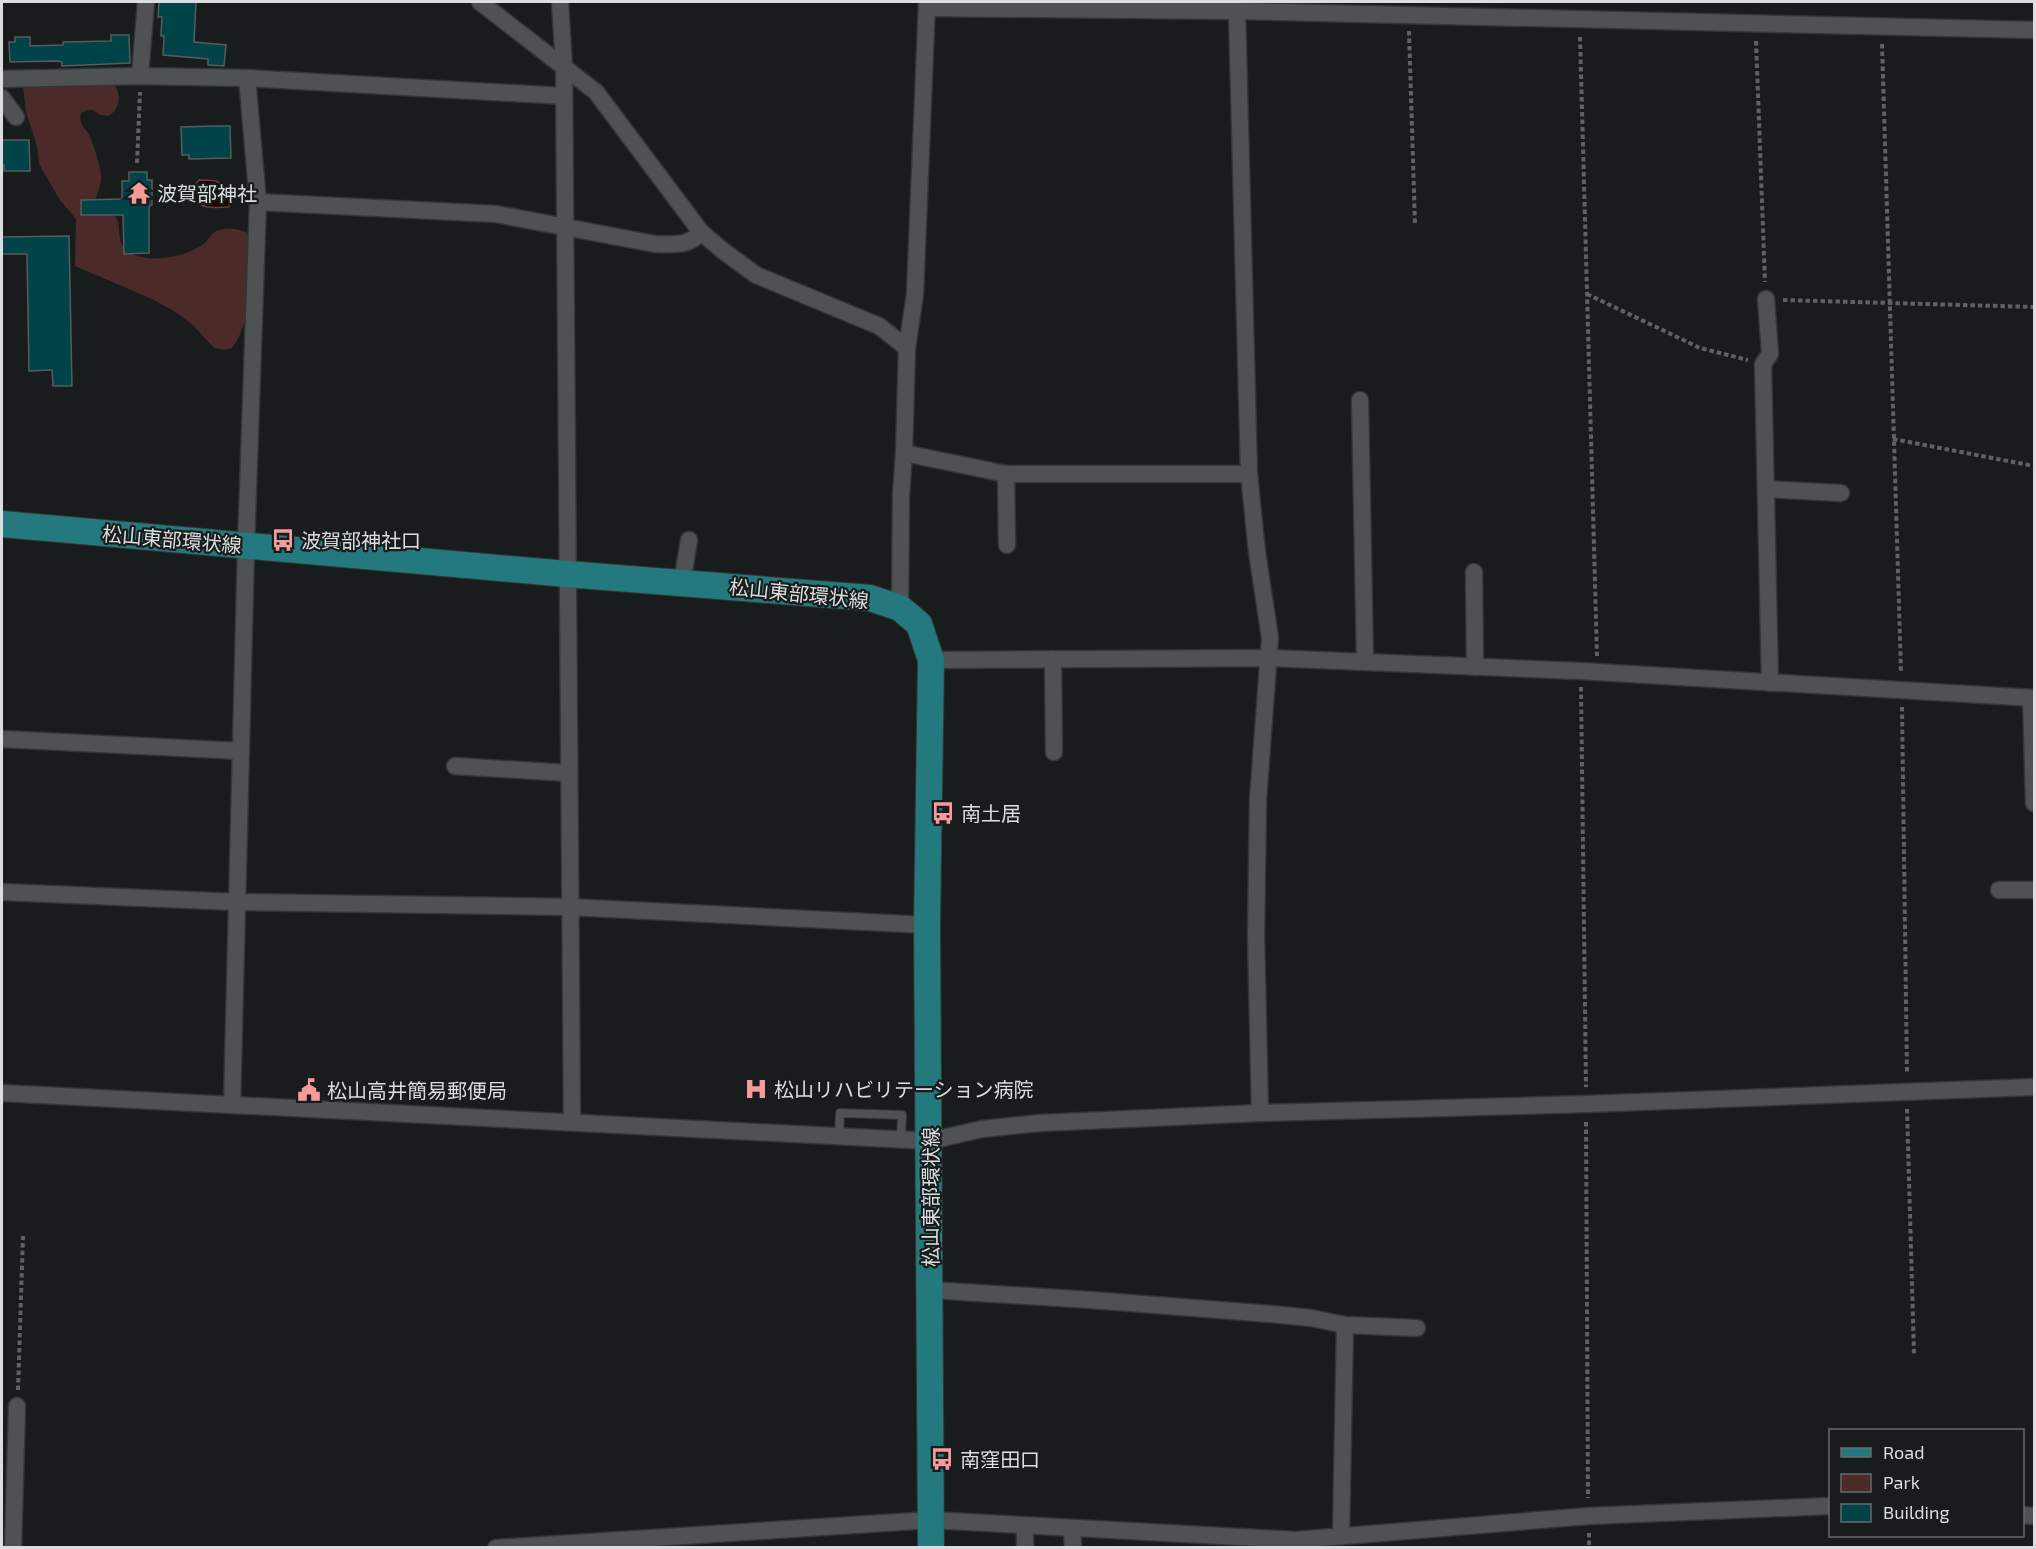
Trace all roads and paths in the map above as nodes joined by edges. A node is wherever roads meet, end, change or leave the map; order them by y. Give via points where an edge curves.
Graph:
1 (146, 2) edge
2 (480, 2) edge
3 (560, 2) edge
4 (927, 5) edge
5 (1237, 11) junction
6 (1409, 15) junction
7 (1579, 19) junction
8 (1755, 24) junction
9 (1881, 27) junction
10 (2034, 30) edge
11 (564, 68) junction
12 (140, 76) junction
13 (247, 78) junction
14 (2, 79) edge
15 (564, 96) junction
16 (2, 98) edge
17 (16, 117) dead end
18 (137, 163) dead end
19 (258, 202) junction
20 (1415, 225) dead end
21 (565, 226) junction
22 (701, 232) junction
23 (1587, 294) junction
24 (1766, 299) junction
25 (1888, 303) junction
26 (2034, 307) edge
27 (907, 348) junction
28 (1763, 364) junction
29 (1360, 400) dead end
30 (1893, 440) junction
31 (904, 453) junction
32 (2034, 466) edge
33 (1006, 474) junction
34 (1249, 474) junction
35 (1766, 489) junction
36 (1841, 493) dead end
37 (2, 524) edge
38 (689, 540) dead end
39 (1006, 545) dead end
40 (246, 546) junction
41 (1474, 572) dead end
42 (567, 574) junction
43 (682, 583) junction
44 (900, 608) junction
45 (1269, 658) junction
46 (1053, 659) junction
47 (931, 660) junction
48 (1365, 662) junction
49 (1475, 667) junction
50 (1589, 671) junction
51 (1770, 683) junction
52 (1902, 690) junction
53 (2033, 698) edge
54 (2, 739) edge
55 (241, 751) junction
56 (1054, 752) dead end
57 (455, 766) dead end
58 (568, 773) junction
59 (2034, 803) edge
60 (1999, 890) dead end
61 (2034, 890) edge
62 (2, 892) edge
63 (237, 902) junction
64 (569, 908) junction
65 (927, 925) junction
66 (2034, 1088) edge
67 (1907, 1092) junction
68 (2, 1093) edge
69 (1586, 1104) junction
70 (232, 1105) junction
71 (1260, 1113) junction
72 (572, 1122) junction
73 (839, 1136) junction
74 (901, 1139) junction
75 (930, 1141) junction
76 (22, 1236) dead end
77 (930, 1290) junction
78 (1346, 1325) junction
79 (1417, 1328) dead end
80 (1914, 1355) dead end
81 (17, 1406) joint
82 (1829, 1506) edge
83 (1588, 1516) junction
84 (931, 1521) junction
85 (1025, 1526) junction
86 (1072, 1529) junction
87 (1115, 1539) edge
88 (1346, 1540) edge
89 (589, 1545) edge
90 (13, 1548) edge
91 (496, 1548) edge
92 (931, 1548) edge
93 (1025, 1548) edge
94 (1073, 1548) edge
95 (1589, 1548) edge

1 - 12 street
2 - 11 street
3 - 11 street
4 - 5 street
4 - 27 street via 915,294
5 - 6 street
5 - 34 street
6 - 7 street
6 - 20 path
7 - 8 street
7 - 23 path
8 - 9 street
8 - 24 path
9 - 10 street
9 - 25 path
11 - 15 street
11 - 22 street via 596,92
12 - 13 street
12 - 14 street
12 - 18 path
13 - 15 street
13 - 19 street
15 - 21 street
16 - 17 street
19 - 21 street via 496,214
19 - 40 street
21 - 22 street via 655,244 680,244 694,240
21 - 42 street
22 - 27 street via 756,275 879,326
23 - 28 path via 1700,348
23 - 50 path
24 - 25 path
24 - 28 street via 1770,354
25 - 26 path
25 - 30 path
27 - 31 street
28 - 35 street
29 - 48 street
30 - 32 path
30 - 52 path
31 - 33 street
31 - 44 street
33 - 34 street
33 - 39 street
34 - 45 street via 1270,638
35 - 36 street
35 - 51 street
37 - 40 main road, 松山東部環状線
38 - 43 street
40 - 42 main road, 松山東部環状線
40 - 55 street
41 - 49 street
42 - 43 main road, 松山東部環状線
42 - 58 street
43 - 44 main road, 松山東部環状線 via 870,598
44 - 47 main road, 松山東部環状線 via 918,624
45 - 46 street
45 - 48 street
45 - 71 street via 1258,800
46 - 47 street
46 - 56 street
47 - 65 main road, 松山東部環状線
48 - 49 street
49 - 50 street
50 - 51 street
50 - 69 path
51 - 52 street
52 - 53 street
52 - 67 path
53 - 59 street
54 - 55 street
55 - 63 street
57 - 58 street
58 - 64 street
60 - 61 street
62 - 63 street
63 - 64 street
63 - 70 street
64 - 65 street
64 - 72 street
65 - 75 main road, 松山東部環状線
66 - 67 street
67 - 69 street
67 - 80 path
68 - 70 street
69 - 71 street
69 - 83 path
70 - 72 street
71 - 75 street via 1040,1123 982,1129
72 - 73 street
73 - 74 street
73 - 74 lane via 840,1113 902,1115
74 - 75 street
75 - 77 main road, 松山東部環状線
76 - 81 path
77 - 78 street via 1271,1314
77 - 84 main road, 松山東部環状線
78 - 79 street
78 - 88 street
81 - 90 street
82 - 83 street
83 - 88 street
83 - 95 path
84 - 85 street
84 - 89 street
84 - 92 main road, 松山東部環状線
85 - 86 street
85 - 93 street
86 - 87 street
86 - 94 street
87 - 88 street
89 - 91 street

